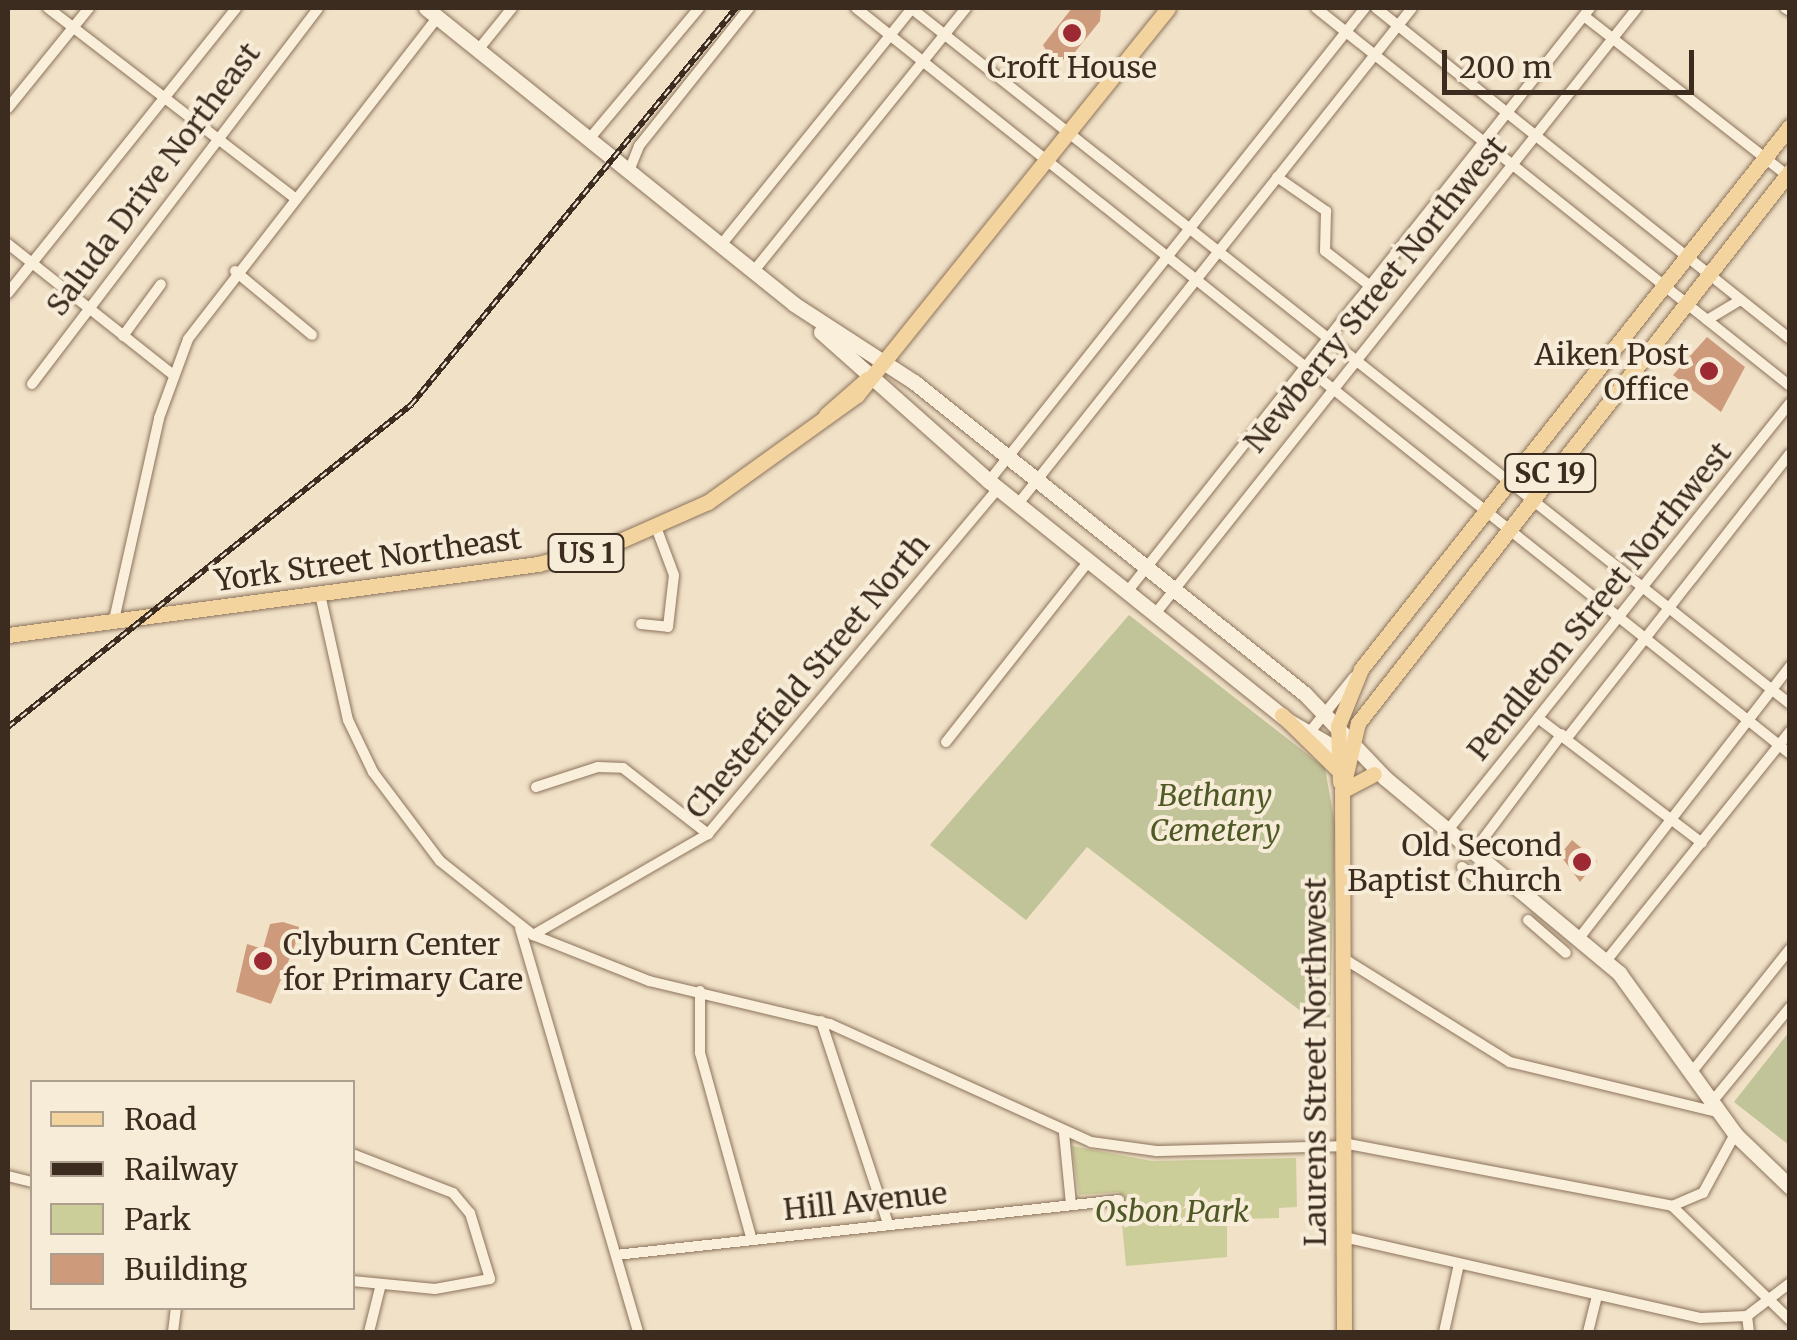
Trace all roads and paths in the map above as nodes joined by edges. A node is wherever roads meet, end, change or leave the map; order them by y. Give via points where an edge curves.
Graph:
1 (48, 8) edge
2 (89, 8) edge
3 (236, 8) edge
4 (318, 8) edge
5 (512, 8) edge
6 (699, 8) edge
7 (749, 8) edge
8 (856, 8) edge
9 (912, 8) edge
10 (966, 8) edge
11 (1168, 8) edge
12 (1316, 8) edge
13 (1366, 8) edge
14 (1376, 8) edge
15 (1412, 8) edge
16 (1637, 8) edge
17 (432, 12) edge
18 (1587, 12) edge
19 (1398, 25) junction
20 (73, 28) junction
21 (1347, 32) junction
22 (890, 34) junction
23 (945, 34) junction
24 (1614, 37) junction
25 (478, 50) junction
26 (1375, 54) junction
27 (924, 61) junction
28 (164, 98) junction
29 (8, 108) edge
30 (1506, 111) junction
31 (1790, 126) edge
32 (1068, 131) junction
33 (1536, 134) junction
34 (214, 137) junction
35 (590, 138) junction
36 (1485, 140) junction
37 (1047, 158) junction
38 (1765, 158) junction
39 (1512, 162) junction
40 (629, 170) junction
41 (1788, 173) edge
42 (1276, 177) junction
43 (293, 197) junction
44 (1187, 229) junction
45 (8, 244) edge
46 (721, 246) junction
47 (1216, 252) junction
48 (1166, 256) junction
49 (1687, 256) junction
50 (32, 264) junction
51 (236, 270) junction
52 (753, 272) junction
53 (1709, 273) junction
54 (1195, 280) junction
55 (160, 284) dead end
56 (1662, 284) junction
57 (1370, 285) junction
58 (8, 294) edge
59 (1740, 300) junction
60 (1684, 303) junction
61 (794, 304) junction
62 (85, 306) junction
63 (1707, 320) junction
64 (312, 335) dead end
65 (123, 336) junction
66 (1326, 338) junction
67 (1790, 338) edge
68 (1355, 361) junction
69 (882, 362) junction
70 (1302, 365) junction
71 (172, 374) junction
72 (867, 379) junction
73 (32, 384) dead end
74 (1790, 386) edge
75 (1332, 389) junction
76 (1790, 403) edge
77 (1790, 454) edge
78 (1007, 458) junction
79 (1036, 481) junction
80 (1508, 482) junction
81 (993, 485) junction
82 (1529, 500) junction
83 (1018, 504) junction
84 (1485, 512) junction
85 (656, 528) junction
86 (1506, 530) junction
87 (1089, 561) junction
88 (1145, 568) junction
89 (1640, 587) junction
90 (1172, 590) junction
91 (1127, 592) junction
92 (320, 594) junction
93 (1667, 608) junction
94 (1155, 614) junction
95 (1615, 619) junction
96 (114, 620) junction
97 (641, 624) dead end
98 (8, 635) edge
99 (1643, 640) junction
100 (1790, 666) edge
101 (1362, 669) junction
102 (1771, 688) junction
103 (1346, 702) junction
104 (1790, 704) edge
105 (1325, 712) junction
106 (1282, 715) junction
107 (1363, 715) junction
108 (1538, 718) junction
109 (1746, 722) junction
110 (1338, 726) junction
111 (1790, 731) edge
112 (1309, 733) junction
113 (1564, 736) junction
114 (946, 742) dead end
115 (1779, 744) junction
116 (1346, 748) junction
117 (1790, 754) edge
118 (1338, 772) junction
119 (1380, 776) junction
120 (536, 788) dead end
121 (1342, 790) junction
122 (1671, 821) junction
123 (1448, 830) junction
124 (708, 834) junction
125 (1702, 843) junction
126 (1478, 854) junction
127 (1482, 883) dead end
128 (1528, 920) dead end
129 (1561, 921) junction
130 (520, 928) junction
131 (1585, 931) junction
132 (533, 935) junction
133 (1548, 937) junction
134 (1790, 949) edge
135 (1566, 953) dead end
136 (1341, 957) junction
137 (1606, 961) junction
138 (700, 992) junction
139 (1790, 1007) edge
140 (821, 1021) junction
141 (1691, 1073) junction
142 (1714, 1108) junction
143 (1064, 1133) junction
144 (1735, 1134) junction
145 (1343, 1145) junction
146 (355, 1155) edge
147 (1790, 1187) edge
148 (1119, 1200) dead end
149 (1071, 1204) junction
150 (1672, 1206) junction
151 (888, 1223) junction
152 (751, 1237) junction
153 (1344, 1237) junction
154 (616, 1255) junction
155 (1459, 1264) junction
156 (355, 1282) edge
157 (1790, 1283) edge
158 (380, 1288) junction
159 (1597, 1296) junction
160 (1770, 1304) junction
161 (1747, 1316) junction
162 (1790, 1320) edge
163 (369, 1332) edge
164 (638, 1332) edge
165 (1344, 1332) edge
166 (1444, 1332) edge
167 (1588, 1332) edge
168 (1749, 1332) edge

1 - 20 street
2 - 20 street
3 - 28 street
4 - 34 street, Saluda Drive Northeast
5 - 25 street
6 - 35 street
7 - 40 street via 639,146
8 - 22 street
9 - 22 street
9 - 23 street
10 - 23 street
11 - 32 main road, York Street Northeast / US 1
12 - 21 street
13 - 21 street, Chesterfield Street North
14 - 19 street
15 - 19 street
16 - 24 street, Newberry Street Northwest
17 - 25 street
17 - 43 street
18 - 24 street
18 - 30 street, Newberry Street Northwest
19 - 26 street
19 - 30 street
20 - 28 street
20 - 29 street
21 - 26 street
21 - 44 street, Chesterfield Street North
22 - 27 street
22 - 46 street
23 - 27 street
23 - 32 street
24 - 33 street, Newberry Street Northwest
24 - 38 street
25 - 35 street
26 - 36 street
26 - 42 street
27 - 37 street
27 - 52 street
28 - 34 street
28 - 50 street
30 - 33 street
30 - 36 street, Newberry Street Northwest
31 - 38 main road, SC 19
32 - 37 main road, York Street Northeast / US 1
32 - 44 street
33 - 39 street, Newberry Street Northwest
33 - 49 street
34 - 43 street
34 - 62 street, Saluda Drive Northeast
35 - 40 street
36 - 39 street
36 - 57 street, Newberry Street Northwest
37 - 48 street
37 - 69 main road, York Street Northeast / US 1
38 - 41 street
38 - 49 main road, SC 19
39 - 56 street
39 - 68 street, Newberry Street Northwest
40 - 46 street
41 - 53 main road, Laurens Street Northwest / SC 19
42 - 47 street
42 - 57 street via 1326,212 1325,252
43 - 51 street
44 - 47 street
44 - 48 street, Chesterfield Street North
45 - 50 street
46 - 52 street
47 - 54 street
47 - 66 street
48 - 54 street
48 - 78 street, Chesterfield Street North
49 - 53 street
49 - 56 main road, SC 19
50 - 58 street
50 - 62 street
51 - 64 street
51 - 71 street
52 - 61 street
53 - 59 street
53 - 60 main road, Laurens Street Northwest / SC 19
54 - 70 street
54 - 79 street
55 - 65 street
56 - 60 street
56 - 80 main road, SC 19
57 - 66 street, Newberry Street Northwest
59 - 63 street
59 - 67 street
60 - 63 street
60 - 82 main road, Laurens Street Northwest / SC 19
61 - 69 street
61 - 72 street
62 - 65 street
62 - 73 street, Saluda Drive Northeast
63 - 74 street
65 - 71 street
66 - 68 street
66 - 70 street, Newberry Street Northwest
68 - 75 street, Newberry Street Northwest
68 - 80 street
69 - 72 main road, York Street Northeast / US 1
69 - 78 street
70 - 75 street
70 - 88 street, Newberry Street Northwest
71 - 96 street
72 - 81 street
72 - 85 main road, York Street Northeast / US 1 via 850,386 820,423 722,493
75 - 84 street
75 - 90 street, Newberry Street Northwest
76 - 89 street, Pendleton Street Northwest
77 - 93 street, Pendleton Street Northwest
78 - 79 street
78 - 81 street, Chesterfield Street North
79 - 83 street
79 - 88 street
80 - 82 street
80 - 84 main road, SC 19
81 - 83 street
81 - 124 street, Chesterfield Street North
82 - 86 main road, Laurens Street Northwest / SC 19
82 - 89 street
83 - 87 street
84 - 86 street
84 - 101 main road, SC 19
85 - 92 main road, York Street Northeast / US 1 via 538,564
85 - 97 street via 674,575 668,627
86 - 95 street
86 - 107 main road, Laurens Street Northwest / SC 19
87 - 91 street
87 - 114 street
88 - 90 street
88 - 91 street, Newberry Street Northwest
89 - 93 street
89 - 95 street, Pendleton Street Northwest
90 - 94 street, Newberry Street Northwest
90 - 105 street
91 - 94 street
92 - 96 main road, York Street Northeast / US 1
92 - 130 street via 348,720 374,772 440,861
93 - 99 street, Pendleton Street Northwest
93 - 102 street
94 - 106 street
95 - 99 street
95 - 108 street, Pendleton Street Northwest
96 - 98 main road, York Street Northeast / US 1
99 - 109 street
99 - 113 street, Pendleton Street Northwest
100 - 102 street
101 - 103 main road, SC 19
101 - 105 street
102 - 104 street
102 - 109 street
103 - 107 main road
103 - 110 main road, SC 19
105 - 110 street
105 - 112 street
106 - 112 street
106 - 118 main road
107 - 116 main road, Laurens Street Northwest / SC 19
108 - 113 street
108 - 123 street, Pendleton Street Northwest
109 - 115 street
109 - 122 street
110 - 116 street
111 - 115 street
112 - 116 street
113 - 122 street
113 - 126 street, Pendleton Street Northwest
115 - 117 street
115 - 125 street
116 - 118 main road, Laurens Street Northwest / SC 19
116 - 119 street
116 - 121 main road, Laurens Street Northwest / SC 19
118 - 121 main road, Laurens Street Northwest / SC 19
119 - 121 main road
119 - 123 street
120 - 124 street via 598,767 624,768
121 - 136 main road, Laurens Street Northwest / SC 19
122 - 125 street
122 - 131 street
123 - 126 street
124 - 132 street, Chesterfield Street North
125 - 137 street
126 - 127 street, Pendleton Street Northwest via 1466,870
126 - 129 street
128 - 133 street
129 - 131 street
129 - 133 street
130 - 132 street
130 - 154 street
131 - 137 street
132 - 138 street via 619,972
133 - 135 street
134 - 141 street
136 - 142 street via 1510,1062
136 - 145 main road, Laurens Street Northwest / SC 19
137 - 141 street
138 - 140 street
138 - 152 street via 704,1070
139 - 142 street
140 - 143 street
140 - 151 street
141 - 142 street
142 - 144 street
143 - 145 street via 1156,1151
143 - 149 street
144 - 147 street
144 - 150 street via 1703,1193
145 - 150 street
145 - 153 main road, Laurens Street Northwest / SC 19
146 - 158 street via 453,1193 470,1213 490,1279
148 - 149 street, Hill Avenue
149 - 151 street, Hill Avenue
150 - 160 street
151 - 152 street, Hill Avenue
152 - 154 street, Hill Avenue
153 - 155 street
153 - 165 main road, Laurens Street Northwest / SC 19
154 - 164 street
155 - 159 street
155 - 166 street
156 - 158 street
157 - 160 street
158 - 163 street
159 - 161 street via 1701,1318
159 - 167 street
160 - 161 street
160 - 162 street
161 - 168 street

